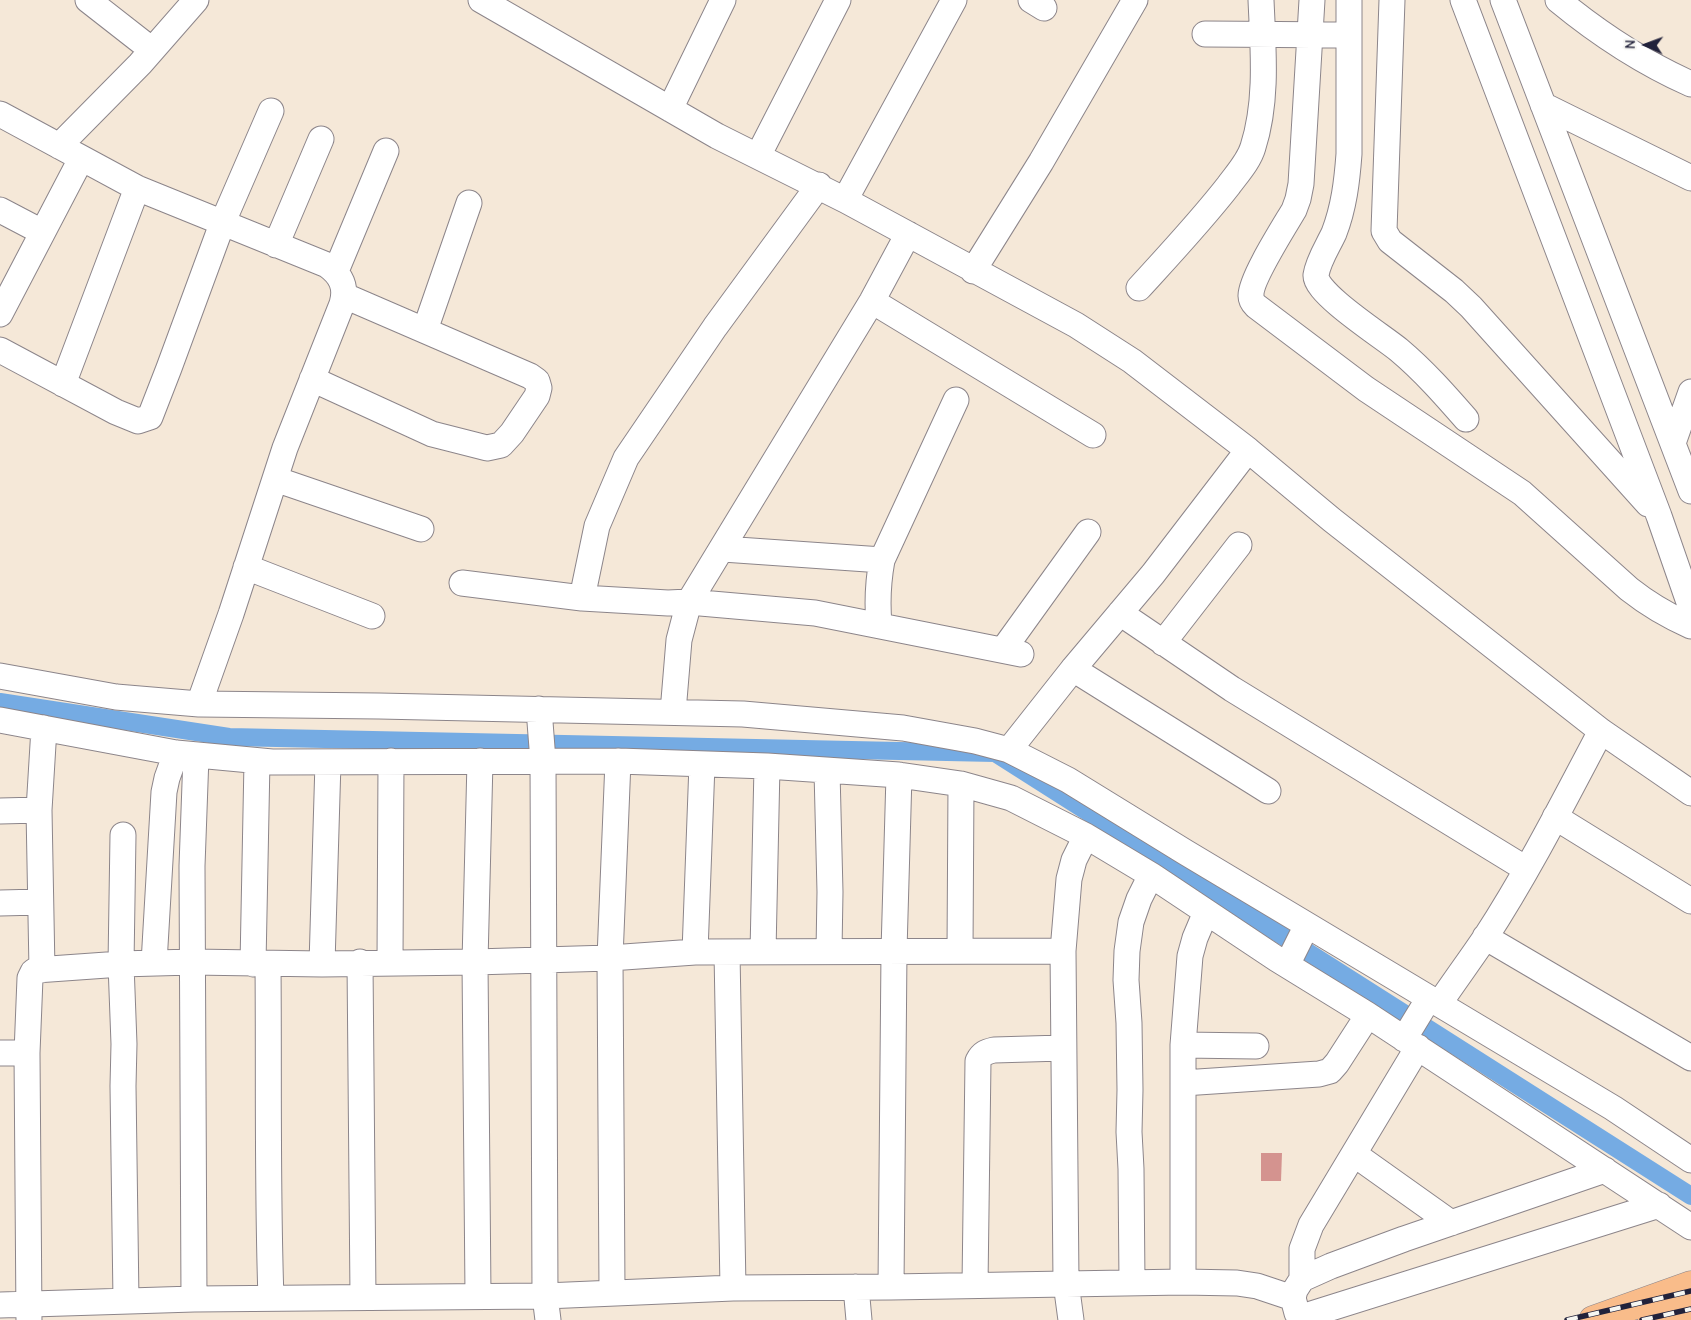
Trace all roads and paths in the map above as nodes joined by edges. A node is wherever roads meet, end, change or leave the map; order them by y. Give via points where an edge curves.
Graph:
1 (88, 0) edge
2 (196, 0) edge
3 (723, 0) edge
4 (838, 0) edge
5 (954, 0) edge
6 (1135, 0) edge
7 (1261, 0) edge
8 (1312, 0) edge
9 (1349, 0) edge
10 (1392, 0) edge
11 (1464, 0) edge
12 (1503, 0) edge
13 (490, 2) edge
14 (1573, 5) edge
15 (1205, 34) dead end
16 (1262, 35) junction
17 (1310, 35) junction
18 (1349, 35) junction
19 (152, 50) junction
20 (1691, 84) edge
21 (1543, 105) junction
22 (670, 109) junction
23 (270, 111) dead end
24 (0, 114) edge
25 (321, 139) dead end
26 (59, 146) junction
27 (386, 151) dead end
28 (758, 156) junction
29 (81, 159) junction
30 (1691, 178) edge
31 (818, 185) junction
32 (137, 188) junction
33 (846, 200) junction
34 (469, 203) dead end
35 (0, 210) edge
36 (222, 224) junction
37 (42, 232) junction
38 (908, 234) junction
39 (276, 245) junction
40 (973, 271) junction
41 (336, 272) junction
42 (8, 280) edge
43 (1139, 288) dead end
44 (345, 296) junction
45 (872, 301) junction
46 (0, 314) edge
47 (425, 330) junction
48 (0, 350) edge
49 (312, 379) junction
50 (63, 384) junction
51 (1691, 392) edge
52 (956, 400) dead end
53 (1466, 419) dead end
54 (1093, 434) dead end
55 (1673, 443) junction
56 (1248, 450) junction
57 (275, 478) junction
58 (1691, 490) edge
59 (1659, 516) junction
60 (421, 528) dead end
61 (1088, 532) dead end
62 (1239, 545) dead end
63 (723, 548) junction
64 (882, 560) junction
65 (246, 567) junction
66 (462, 583) dead end
67 (582, 598) junction
68 (690, 602) junction
69 (1691, 608) edge
70 (1120, 613) junction
71 (372, 616) dead end
72 (879, 624) junction
73 (1691, 626) edge
74 (1163, 643) junction
75 (1073, 669) junction
76 (0, 676) edge
77 (199, 704) junction
78 (673, 712) junction
79 (0, 720) edge
80 (44, 728) junction
81 (1601, 731) junction
82 (541, 735) junction
83 (1009, 750) junction
84 (186, 754) junction
85 (257, 761) junction
86 (391, 761) junction
87 (480, 761) junction
88 (618, 761) junction
89 (328, 762) junction
90 (702, 764) junction
91 (767, 766) junction
92 (827, 771) junction
93 (899, 775) junction
94 (961, 784) junction
95 (1268, 792) dead end
96 (1691, 793) edge
97 (38, 810) junction
98 (0, 811) edge
99 (1555, 817) junction
100 (123, 835) dead end
101 (1086, 836) junction
102 (1526, 868) junction
103 (1151, 875) junction
104 (1691, 901) edge
105 (40, 902) junction
106 (0, 903) edge
107 (1206, 912) junction
108 (1485, 937) junction
109 (1297, 945) junction
110 (829, 951) junction
111 (894, 951) junction
112 (960, 951) junction
113 (1063, 951) junction
114 (695, 952) junction
115 (727, 952) junction
116 (763, 952) junction
117 (610, 958) junction
118 (544, 960) junction
119 (192, 962) junction
120 (360, 962) junction
121 (390, 962) junction
122 (475, 962) junction
123 (154, 963) junction
124 (121, 964) junction
125 (261, 964) junction
126 (322, 964) junction
127 (42, 970) junction
128 (1368, 1015) junction
129 (1420, 1021) junction
130 (1183, 1045) junction
131 (1256, 1046) dead end
132 (1063, 1048) junction
133 (27, 1052) junction
134 (0, 1053) edge
135 (1691, 1058) edge
136 (1183, 1083) junction
137 (1354, 1154) junction
138 (1691, 1160) edge
139 (1605, 1170) junction
140 (1658, 1205) junction
141 (1451, 1223) junction
142 (1691, 1227) edge
143 (1183, 1282) junction
144 (1066, 1283) junction
145 (1132, 1283) junction
146 (1691, 1284) edge
147 (975, 1285) junction
148 (856, 1287) junction
149 (891, 1287) junction
150 (733, 1288) junction
151 (612, 1292) junction
152 (478, 1295) junction
153 (545, 1296) junction
154 (363, 1297) junction
155 (194, 1299) junction
156 (126, 1301) junction
157 (1298, 1304) edge
158 (0, 1305) edge
159 (285, 1305) edge
160 (1691, 1307) edge
161 (29, 1312) edge
162 (548, 1320) edge
163 (859, 1320) edge
164 (1071, 1320) edge
165 (1593, 1320) edge
166 (1652, 1320) edge

1 - 19 street
2 - 19 street
3 - 22 street
4 - 28 street
5 - 33 street
6 - 40 street
7 - 16 street
8 - 17 street
9 - 18 street
10 - 59 street via 1385,236 1471,307
11 - 59 street
12 - 21 street
13 - 22 street
14 - 20 street via 1663,71
15 - 16 street
16 - 17 street
16 - 43 street via 1263,95 1253,149 1208,212
17 - 18 street
17 - 73 street via 1298,199 1256,277 1250,294 1252,300 1366,389 1522,493 1628,589 1665,614
18 - 53 street via 1347,180 1343,204 1316,281 1320,288 1399,350
19 - 26 street
21 - 30 street
21 - 55 street
22 - 28 street
23 - 36 street
24 - 26 street
25 - 39 street
26 - 29 street
27 - 41 street
28 - 31 street
29 - 32 street
29 - 37 street
31 - 33 street
31 - 67 street via 715,327 626,458 596,526
32 - 36 street
32 - 50 street
33 - 38 street
34 - 47 street
35 - 37 street
36 - 39 street
36 - 50 street via 150,417 143,421 134,420
37 - 42 street
38 - 40 street
38 - 45 street
39 - 41 street
40 - 56 street via 1076,325 1132,361
41 - 44 street via 344,285
42 - 46 street
44 - 47 street
44 - 49 street
45 - 54 street
45 - 63 street
47 - 49 street via 537,381 537,396 501,445 487,448 432,434
48 - 50 street
49 - 57 street
51 - 55 street
52 - 64 street
55 - 58 street
56 - 70 street
56 - 81 street
57 - 60 street
57 - 65 street
59 - 69 street
61 - 72 street via 1012,652
62 - 74 street
63 - 64 street
63 - 68 street
64 - 72 street via 877,606
65 - 71 street
65 - 77 street
66 - 67 street
67 - 68 street
68 - 72 street via 815,613
68 - 78 street via 679,640
70 - 74 street
70 - 75 street
74 - 102 street via 1232,690
75 - 83 street
75 - 95 street
76 - 77 street via 116,697
77 - 82 street
78 - 82 street
78 - 83 street via 743,714 903,728
79 - 80 street
80 - 84 street
80 - 97 street
81 - 96 street
81 - 99 street
82 - 87 street
82 - 88 street
82 - 118 street
83 - 109 street via 1068,780
84 - 85 street
84 - 119 street via 192,866
84 - 123 street via 167,778 164,792
85 - 89 street
85 - 125 street
86 - 87 street
86 - 89 street
86 - 121 street
87 - 122 street
88 - 90 street
88 - 117 street
89 - 126 street
90 - 91 street
90 - 114 street
91 - 92 street
91 - 116 street
92 - 93 street
92 - 110 street
93 - 94 street
93 - 111 street
94 - 101 street via 1011,798
94 - 112 street
97 - 98 street
97 - 105 street
99 - 102 street
99 - 104 street
100 - 124 street
101 - 103 street
101 - 113 street via 1074,860 1070,879
102 - 108 street
103 - 107 street
103 - 145 street via 1131,922 1127,951
105 - 106 street
105 - 127 street
107 - 109 street
107 - 130 street via 1190,956
108 - 129 street
108 - 135 street
109 - 128 street
109 - 129 street
110 - 111 street
110 - 116 street
111 - 112 street
111 - 149 street
112 - 113 street
113 - 132 street
114 - 115 street
114 - 117 street
115 - 116 street
115 - 150 street
117 - 118 street
117 - 151 street
118 - 122 street
118 - 153 street
119 - 123 street
119 - 125 street
119 - 155 street
120 - 121 street
120 - 126 street
120 - 154 street
121 - 122 street
122 - 152 street
123 - 124 street
124 - 127 street
124 - 156 street
125 - 126 street
125 - 159 street via 270,1160 268,1203
127 - 133 street via 33,972 30,978
128 - 129 street
128 - 136 street via 1330,1071
129 - 137 street
129 - 138 street via 1613,1108
129 - 139 street
130 - 131 street
130 - 136 street
132 - 144 street
132 - 147 street via 994,1050 981,1055 978,1060
133 - 134 street
133 - 161 street
136 - 143 street
137 - 141 street
137 - 157 street via 1306,1236
139 - 140 street
139 - 141 street
140 - 142 street
140 - 157 street
141 - 157 street via 1331,1266
143 - 145 street
143 - 157 street via 1258,1286
144 - 145 street
144 - 147 street
144 - 164 street
146 - 165 highway
147 - 149 street
148 - 149 street
148 - 150 street
148 - 163 street
150 - 151 street
151 - 153 street
152 - 153 street
152 - 154 street
153 - 162 street
154 - 159 street
155 - 156 street
155 - 159 street
156 - 161 street
158 - 161 street
160 - 166 highway

